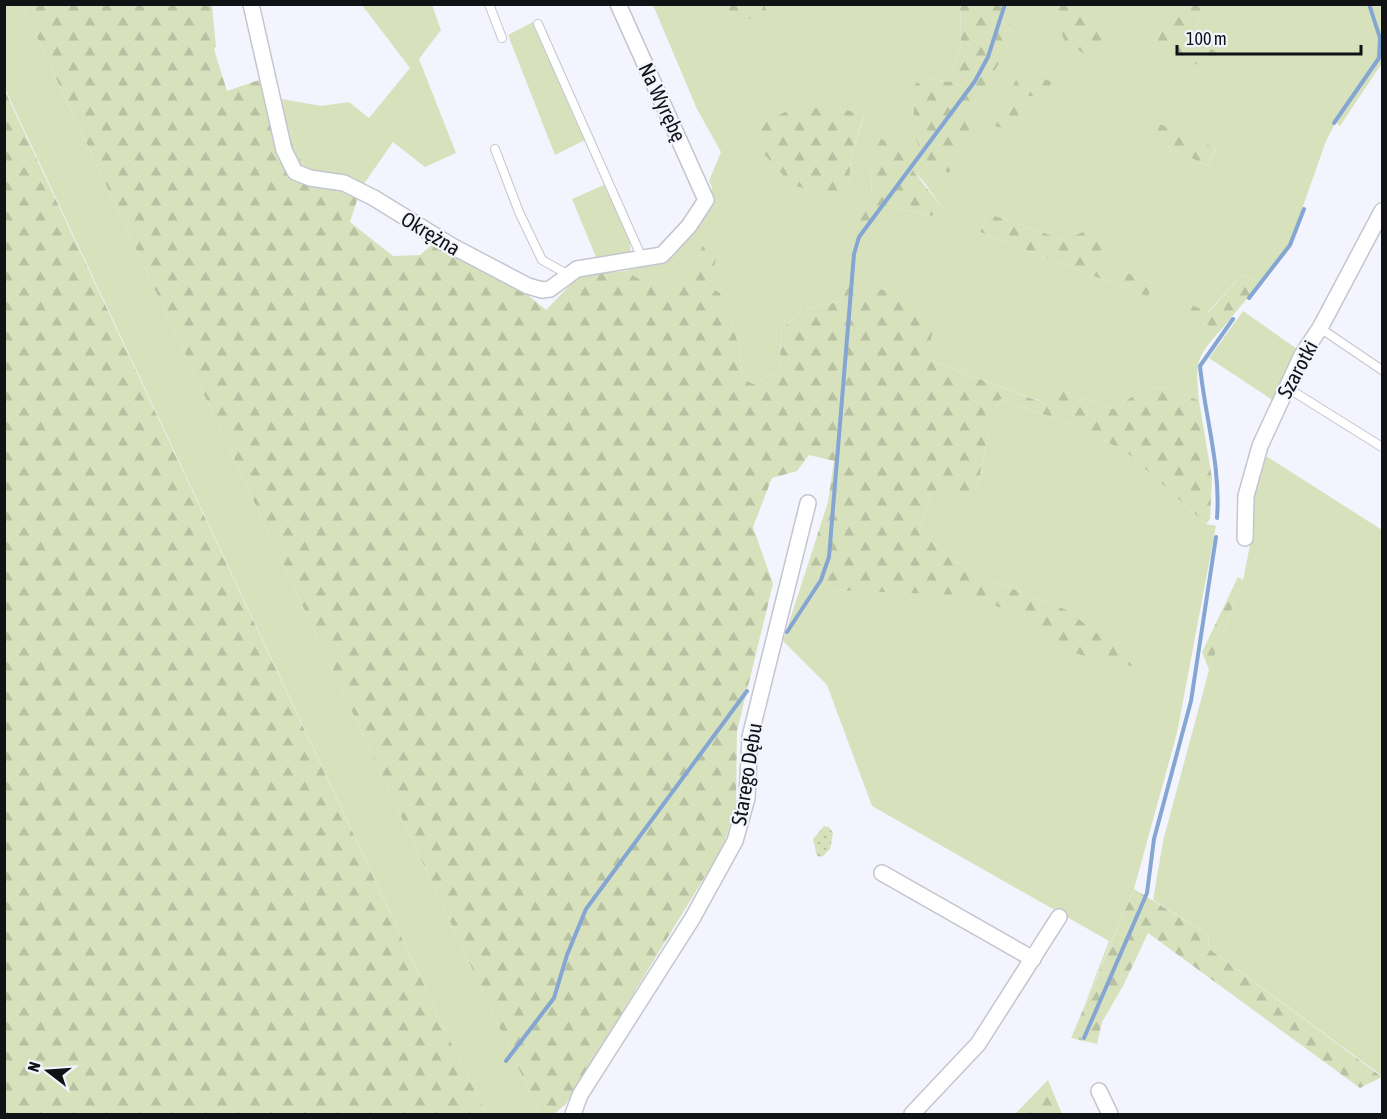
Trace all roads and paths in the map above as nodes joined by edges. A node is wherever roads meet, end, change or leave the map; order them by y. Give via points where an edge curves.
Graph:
1 (251, 4) edge
2 (489, 4) edge
3 (618, 4) edge
4 (538, 24) dead end
5 (502, 38) dead end
6 (495, 149) dead end
7 (706, 200) joint
8 (1383, 211) edge
9 (642, 260) junction
10 (569, 275) junction
11 (1320, 328) junction
12 (1383, 370) edge
13 (1286, 387) junction
14 (1383, 447) edge
15 (808, 503) dead end
16 (1245, 538) dead end
17 (882, 873) dead end
18 (1059, 917) dead end
19 (1033, 958) junction
20 (1099, 1090) dead end
21 (573, 1114) edge
22 (912, 1114) edge
23 (1110, 1114) edge

1 - 10 street, Okrężna via 284,150 295,172 344,183 528,286 550,289
2 - 5 lane
3 - 7 street, Na Wyrębę
4 - 9 lane
6 - 10 lane via 542,260
7 - 9 street, Okrężna via 662,255
8 - 11 street, Szarotki
9 - 10 street, Okrężna via 587,266
11 - 12 lane
11 - 13 street, Szarotki
13 - 14 lane
13 - 16 street, Szarotki via 1251,473
15 - 21 street, Starego Dębu via 750,737 747,798 735,841 686,929 580,1095
17 - 19 street
18 - 19 street
19 - 22 street via 978,1044
20 - 23 street

